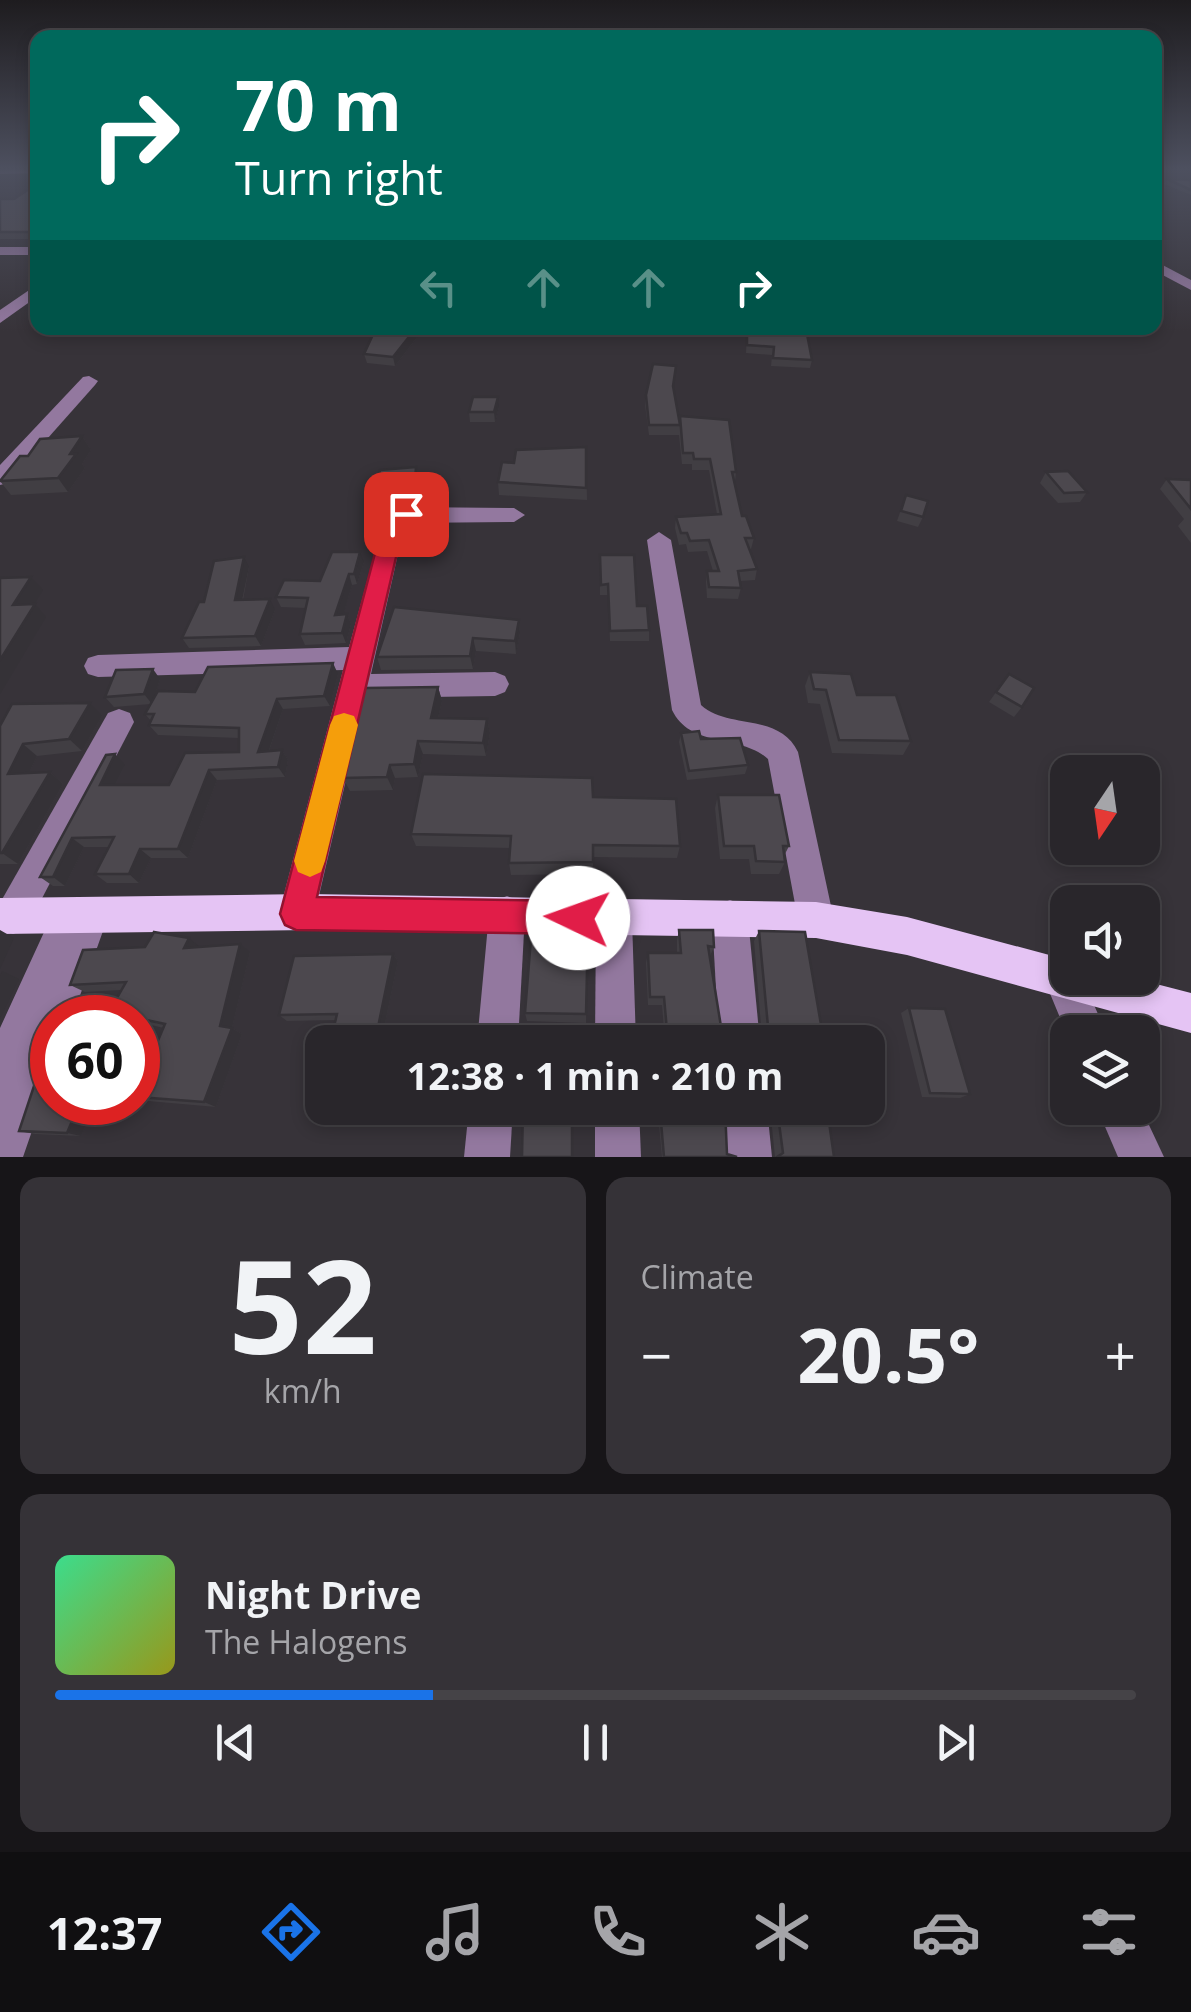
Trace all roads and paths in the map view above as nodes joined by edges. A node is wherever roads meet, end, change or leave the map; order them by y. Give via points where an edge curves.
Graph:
1 (30, 245) edge
2 (0, 251) edge
3 (1162, 269) edge
4 (1191, 286) edge
5 (30, 294) edge
6 (0, 318) edge
7 (89, 381) dead end
8 (0, 478) edge
9 (514, 515) dead end
10 (659, 540) dead end
11 (98, 666) dead end
12 (358, 672) junction
13 (495, 684) dead end
14 (119, 722) dead end
15 (296, 914) junction
16 (507, 914) junction
17 (6, 916) edge
18 (80, 917) junction
19 (730, 918) junction
20 (614, 920) junction
21 (816, 920) junction
22 (1050, 976) edge
23 (1121, 995) edge
24 (1191, 1013) edge
25 (497, 1025) edge
26 (616, 1025) edge
27 (739, 1025) edge
28 (0, 1076) edge
29 (491, 1125) edge
30 (618, 1125) edge
31 (746, 1125) edge
32 (1128, 1125) edge
33 (0, 1157) edge
34 (488, 1157) edge
35 (618, 1157) edge
36 (748, 1157) edge
37 (1142, 1157) edge

1 - 2 street
3 - 4 street
5 - 6 street
7 - 8 street
9 - 12 street via 398,515
10 - 21 street via 687,710 702,725 770,737 782,752
11 - 12 street
12 - 13 street
12 - 15 street
14 - 17 street
15 - 16 main road
15 - 18 main road
16 - 20 main road
16 - 25 street
17 - 18 main road
18 - 28 street
18 - 33 street
19 - 20 main road
19 - 21 main road
19 - 27 street
20 - 26 street
21 - 22 main road via 907,936
23 - 24 main road
29 - 34 street
30 - 35 street
31 - 36 street
32 - 37 street

